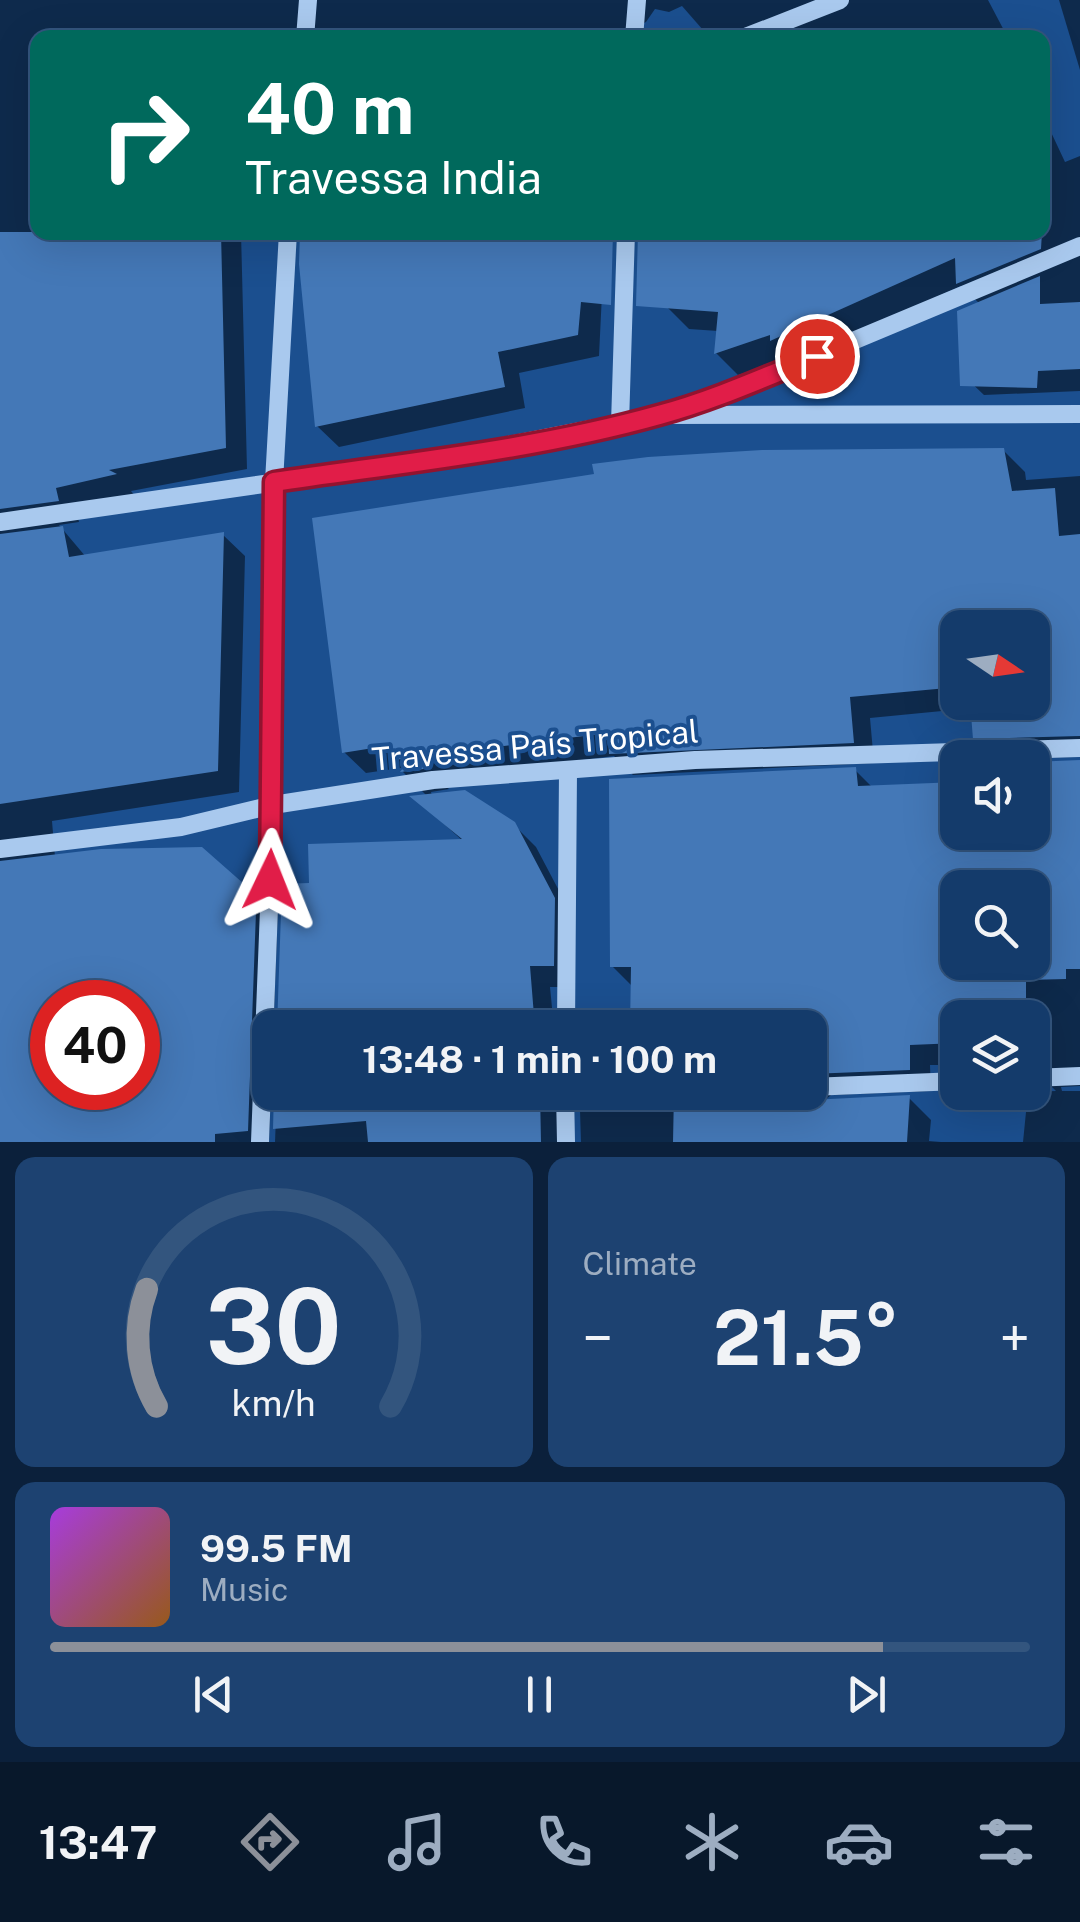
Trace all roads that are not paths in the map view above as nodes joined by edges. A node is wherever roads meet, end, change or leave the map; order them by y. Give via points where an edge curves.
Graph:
1 (308, 0) edge
2 (637, 0) edge
3 (840, 0) edge
4 (306, 30) edge
5 (635, 30) edge
6 (763, 30) edge
7 (288, 240) edge
8 (626, 240) edge
9 (1080, 246) edge
10 (1080, 414) edge
11 (661, 415) junction
12 (620, 424) junction
13 (274, 482) junction
14 (0, 522) edge
15 (1080, 748) edge
16 (568, 770) junction
17 (273, 805) junction
18 (0, 849) edge
19 (566, 1010) edge
20 (1080, 1076) edge
21 (1050, 1077) edge
22 (940, 1082) edge
23 (827, 1085) edge
24 (565, 1110) edge
25 (260, 1142) edge
26 (566, 1142) edge

1 - 4 street
2 - 5 street
3 - 6 street
7 - 13 street
8 - 12 street
9 - 11 street
10 - 11 street
11 - 12 street
12 - 13 street
13 - 14 street
13 - 17 street
15 - 16 street, Travessa País Tropical
16 - 17 street, Travessa País Tropical via 433,780
16 - 19 street
17 - 18 street, Travessa País Tropical via 181,828
17 - 25 street
20 - 21 street
22 - 23 street
24 - 26 street

